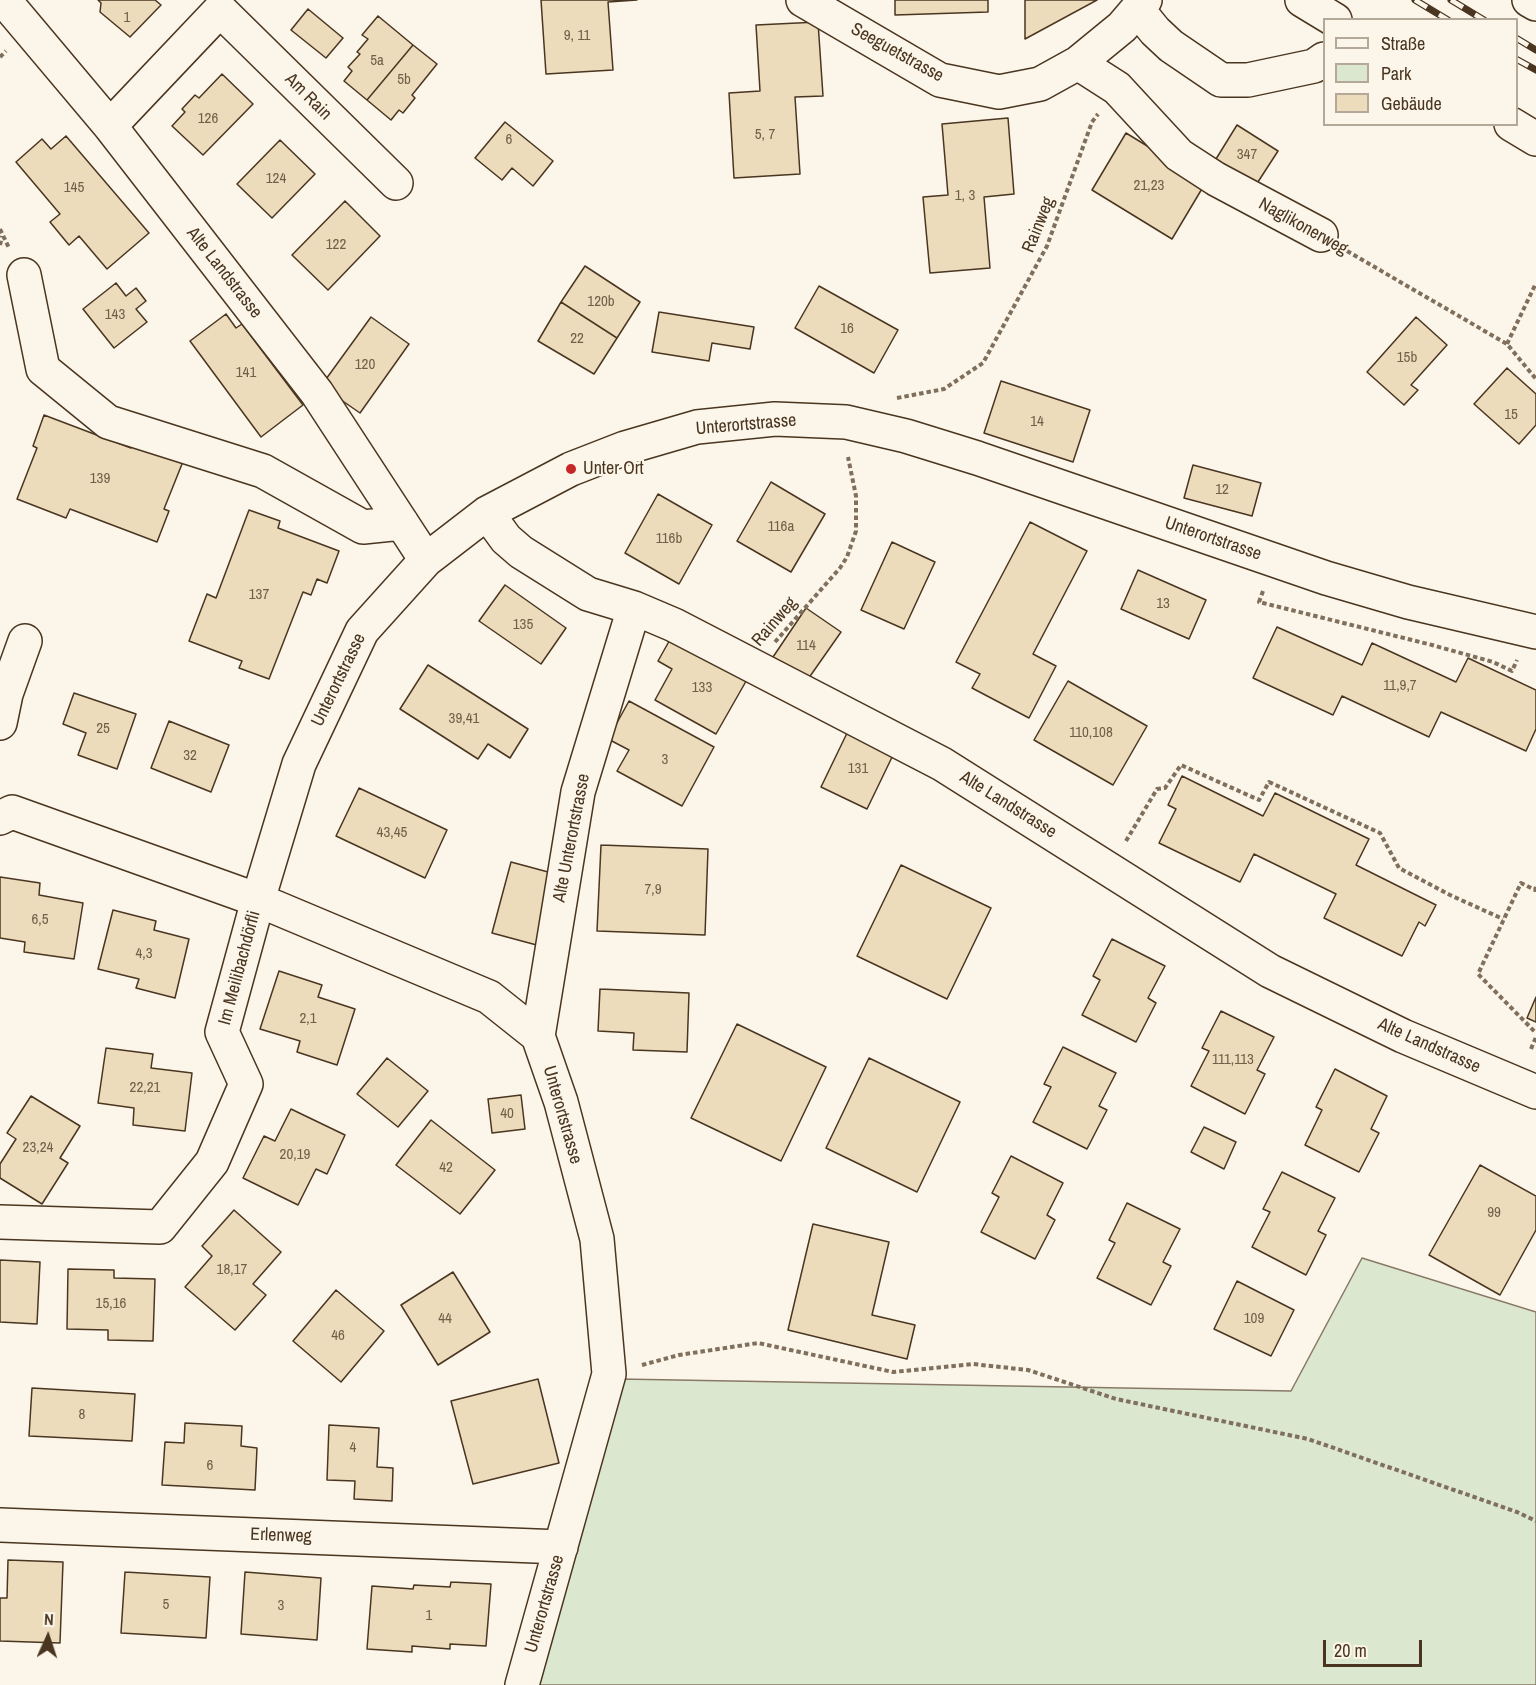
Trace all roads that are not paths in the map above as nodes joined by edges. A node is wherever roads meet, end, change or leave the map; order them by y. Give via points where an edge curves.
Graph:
1 (4, 0) edge
2 (803, 0) edge
3 (1302, 0) edge
4 (1530, 0) edge
5 (1536, 4) edge
6 (215, 5) edge
7 (1142, 5) edge
8 (1332, 18) edge
9 (1323, 60) edge
10 (1078, 63) junction
11 (110, 126) junction
12 (1514, 126) edge
13 (1536, 139) edge
14 (396, 183) dead end
15 (1321, 236) road end
16 (24, 275) dead end
17 (487, 513) junction
18 (402, 523) junction
19 (426, 560) junction
20 (634, 608) junction
21 (1536, 632) edge
22 (25, 641) dead end
23 (0, 723) edge
24 (0, 818) edge
25 (258, 900) junction
26 (538, 1036) junction
27 (1536, 1092) edge
28 (0, 1222) edge
29 (0, 1525) edge
30 (561, 1547) junction
31 (522, 1685) edge

1 - 11 street, Alte Landstrasse
2 - 10 street, Seeguetstrasse via 940,80 999,92 1040,84
3 - 8 street
4 - 5 street
6 - 11 street, Am Rain
6 - 14 street, Am Rain
7 - 9 street via 1155,31 1221,80 1248,80 1314,66
7 - 10 street, Seeguetstrasse
10 - 15 street, Naglikonerweg via 1117,88 1179,155
11 - 18 street, Alte Landstrasse via 317,393
12 - 13 street
16 - 18 street via 43,369 108,422 263,471 363,527
17 - 19 street, Unterortstrasse
17 - 20 street, Alte Landstrasse via 521,552 588,594
17 - 21 street, Unterortstrasse via 571,469 697,427 775,419 846,422 977,458 1326,578
18 - 19 street, Alte Landstrasse
19 - 25 street, Unterortstrasse via 362,631 299,764
20 - 26 street, Alte Unterortstrasse via 578,792
20 - 27 street, Alte Landstrasse via 942,764 1270,971 1403,1036
22 - 23 street
24 - 25 street, Im Meilibachdörfli via 12,812
25 - 26 street via 489,997
25 - 28 street, Im Meilibachdörfli via 222,1032 246,1084 212,1162 160,1227
26 - 30 street, Unterortstrasse via 561,1102 597,1239 609,1374
29 - 30 street, Erlenweg
30 - 31 street, Unterortstrasse

